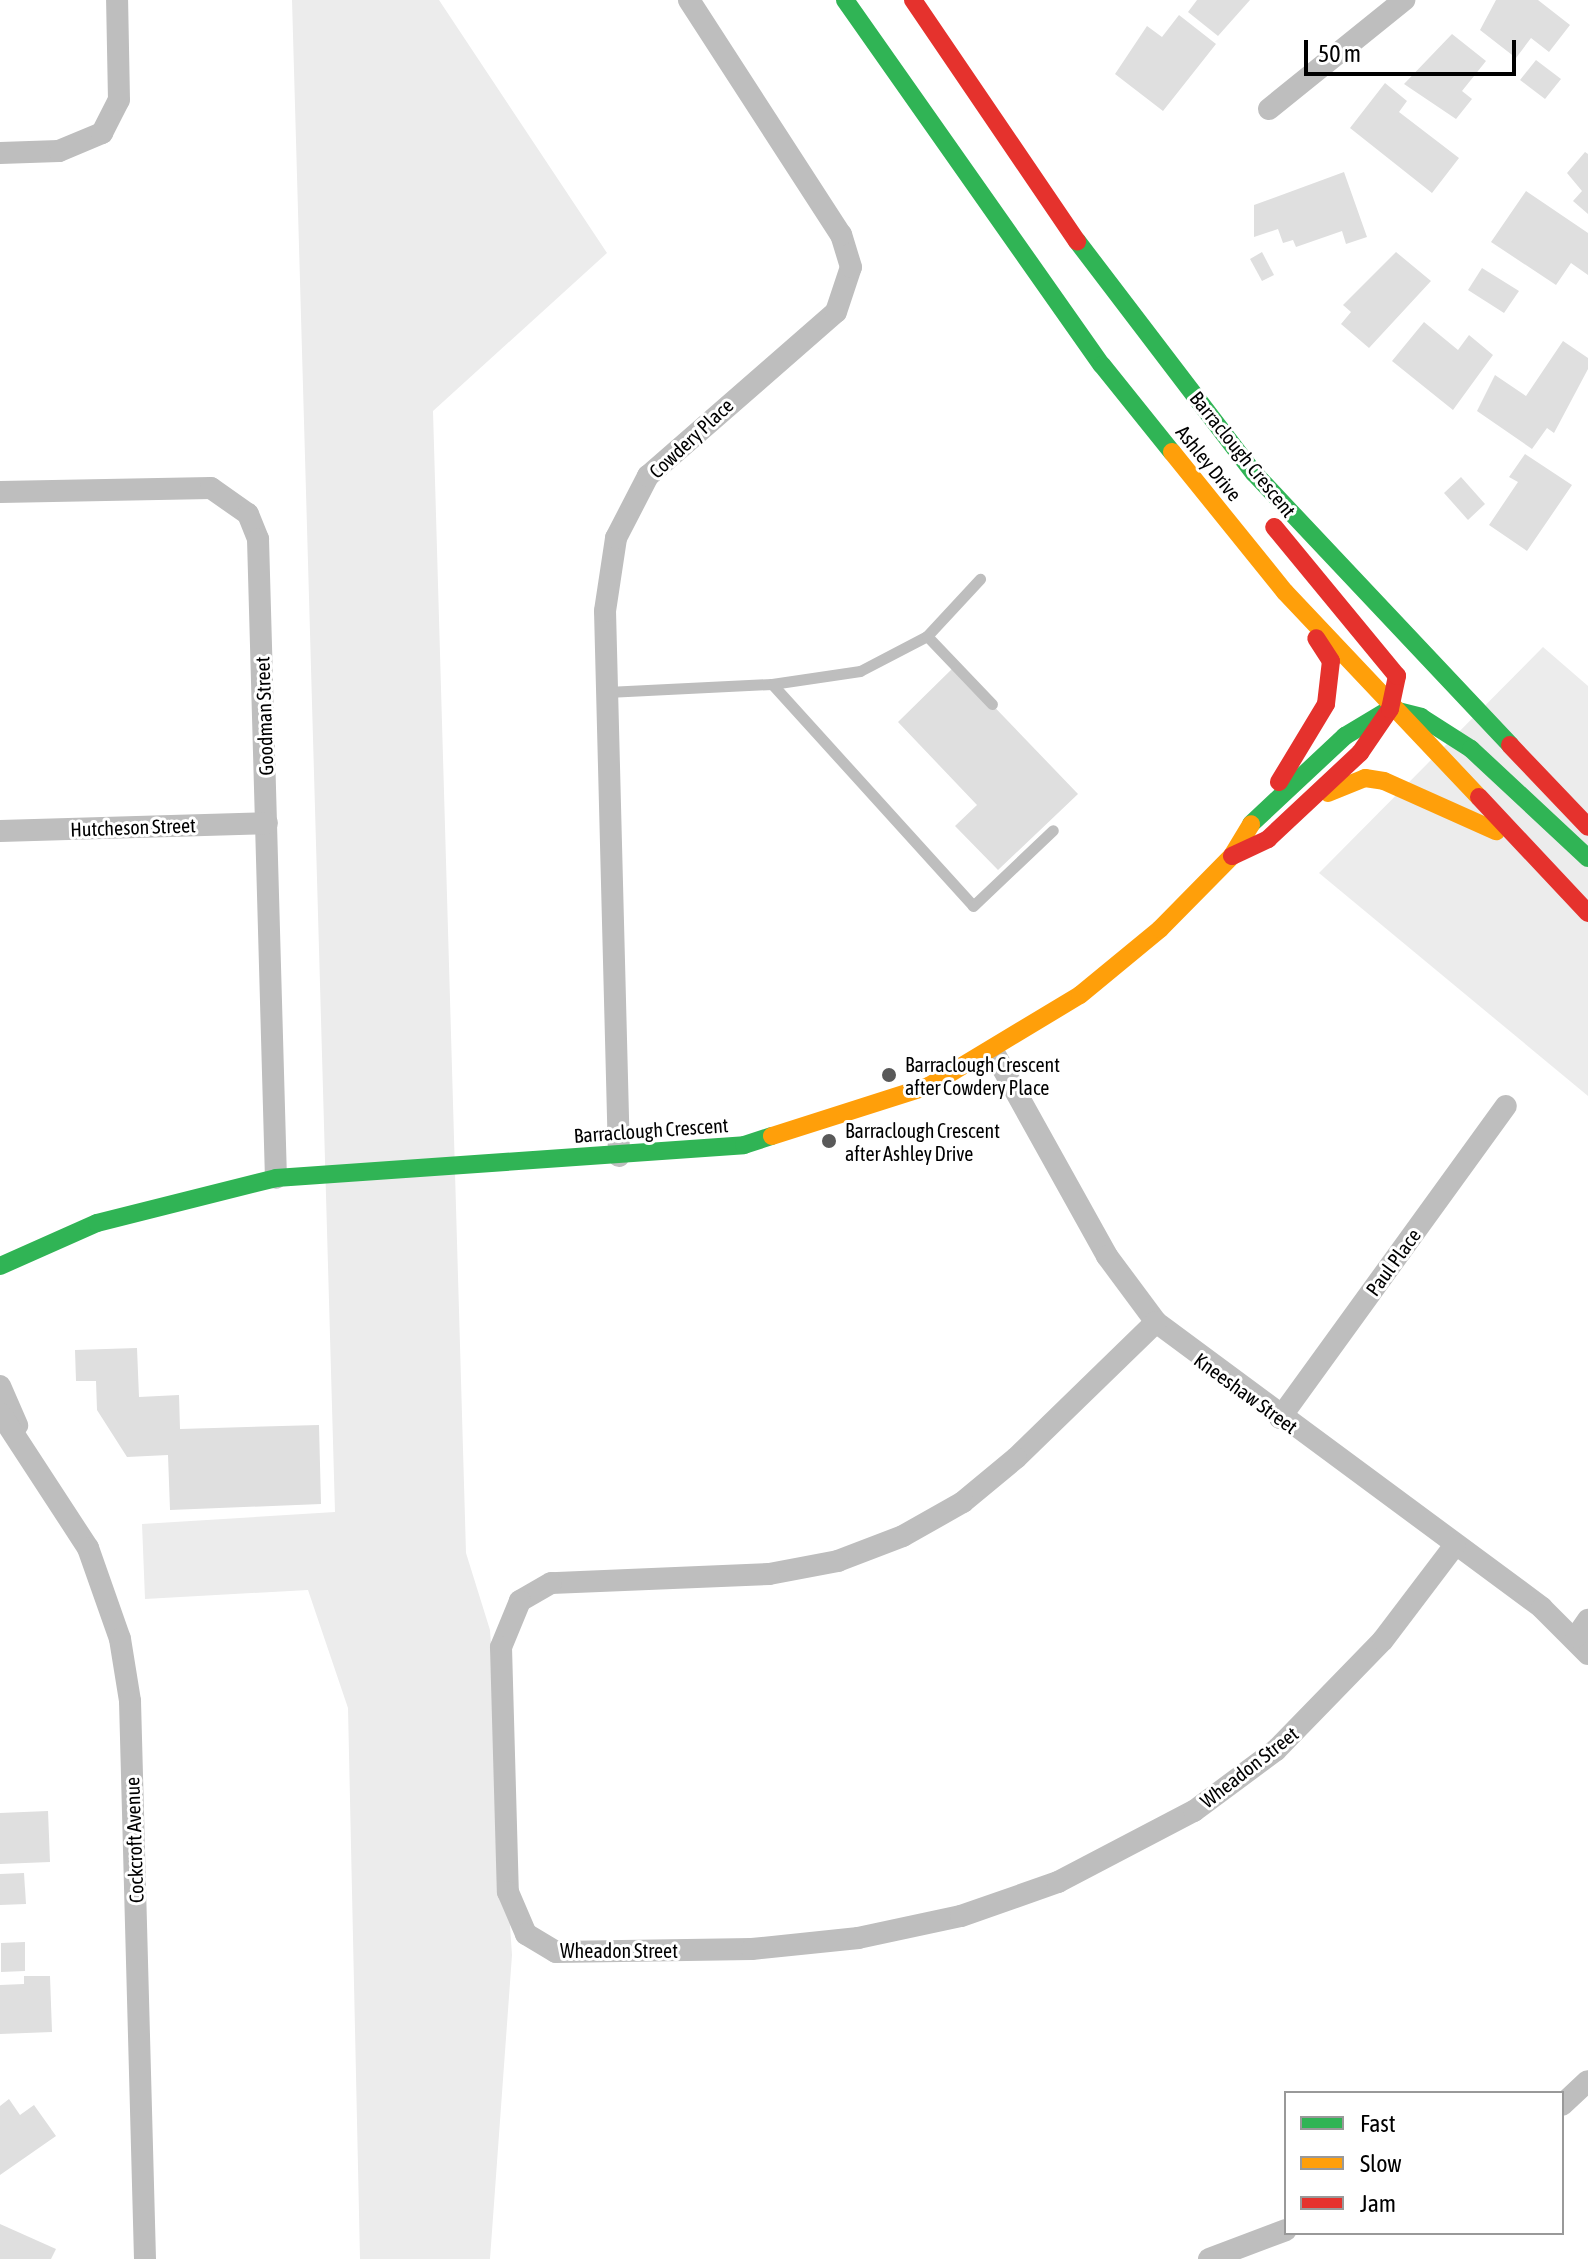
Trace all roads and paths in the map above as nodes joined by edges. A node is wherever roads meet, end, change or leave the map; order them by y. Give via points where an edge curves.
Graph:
1 (117, 0) edge
2 (689, 0) edge
3 (845, 0) edge
4 (913, 0) edge
5 (1404, 0) edge
6 (1269, 109) dead end
7 (0, 153) edge
8 (1058, 217) junction
9 (1130, 347) dead end
10 (1159, 385) dead end
11 (0, 492) edge
12 (980, 579) dead end
13 (1285, 592) junction
14 (927, 636) junction
15 (772, 684) junction
16 (607, 692) junction
17 (992, 704) dead end
18 (1390, 709) junction
19 (1300, 809) junction
20 (267, 823) junction
21 (1252, 823) junction
22 (1588, 827) edge
23 (1053, 830) dead end
24 (0, 831) edge
25 (1510, 837) junction
26 (1232, 856) junction
27 (1588, 858) edge
28 (1588, 913) edge
29 (993, 1051) junction
30 (1506, 1106) dead end
31 (619, 1156) junction
32 (276, 1178) junction
33 (0, 1266) edge
34 (1156, 1322) junction
35 (0, 1386) edge
36 (0, 1413) edge
37 (1280, 1418) junction
38 (26, 1444) junction
39 (1455, 1545) junction
40 (1584, 1637) edge
41 (1587, 2086) edge
42 (1564, 2103) edge
43 (1284, 2231) edge
44 (1234, 2255) edge
45 (145, 2259) edge
46 (1209, 2259) edge

1 - 7 street via 119,100 102,133 59,151
2 - 16 street, Cowdery Place via 841,235 850,287 836,312 680,444 635,495 606,586
3 - 13 main road, Ashley Drive via 1102,365
4 - 8 main road, Ashley Drive
5 - 6 street
8 - 9 main road
8 - 22 main road, Ashley Drive via 1254,473
10 - 18 main road, Barraclough Crescent via 1376,646 1397,676
11 - 20 street, Goodman Street via 211,488 248,514 258,539
12 - 14 lane
13 - 18 main road, Ashley Drive
13 - 21 main road via 1331,661 1326,704
14 - 15 lane via 860,671
14 - 17 lane
15 - 16 lane
15 - 23 lane via 973,906
16 - 31 street, Cowdery Place
18 - 19 main road, Barraclough Crescent via 1360,753
18 - 21 main road, Barraclough Crescent via 1345,736
18 - 25 main road, Ashley Drive
18 - 27 main road via 1421,717 1471,749
19 - 25 main road via 1365,778
19 - 26 main road, Barraclough Crescent via 1268,839
20 - 24 street, Hutcheson Street
20 - 32 street, Goodman Street
21 - 26 main road, Barraclough Crescent
25 - 28 main road, Ashley Drive
26 - 29 main road, Barraclough Crescent via 1080,995
29 - 31 main road, Barraclough Crescent via 929,1086 824,1123 744,1145
29 - 34 street, Kneeshaw Street via 1107,1256
30 - 37 street, Paul Place
31 - 32 main road, Barraclough Crescent via 412,1163
32 - 33 main road, Barraclough Crescent via 97,1223
34 - 37 street, Kneeshaw Street
34 - 39 street, Wheadon Street via 1016,1458 963,1502 903,1536 838,1561 769,1574 551,1583 520,1601 501,1647 508,1892 526,1934 556,1952 768,1947 961,1916 1058,1882 1194,1811 1276,1750 1383,1640
35 - 38 street, Cockcroft Avenue
36 - 38 street, Cockcroft Avenue
37 - 39 street, Kneeshaw Street
38 - 45 street, Cockcroft Avenue via 100,1577 130,1701
39 - 40 street, Kneeshaw Street
41 - 42 street
43 - 44 street
44 - 46 street

